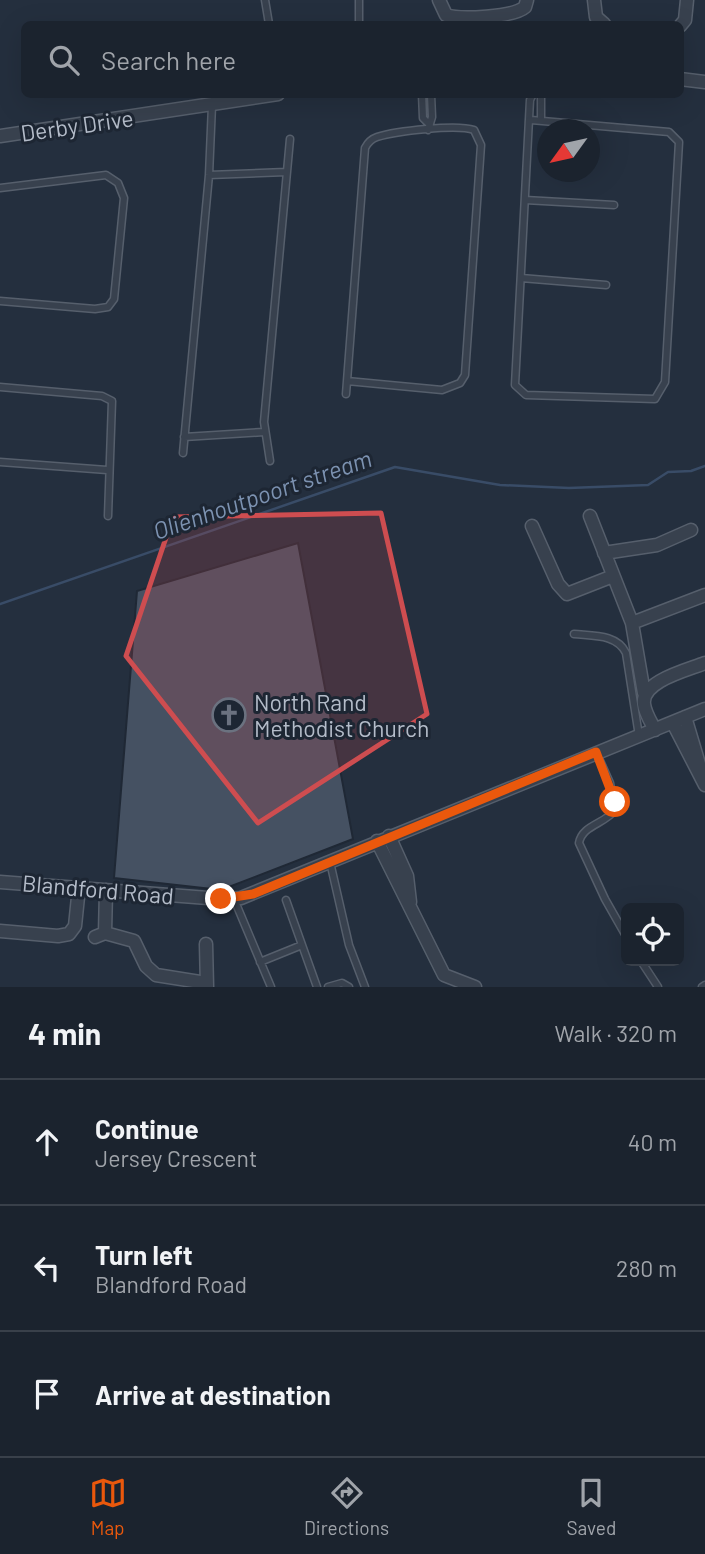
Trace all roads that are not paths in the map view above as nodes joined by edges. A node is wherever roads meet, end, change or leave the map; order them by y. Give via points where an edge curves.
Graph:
1 (265, 0) edge
2 (359, 0) edge
3 (439, 0) edge
4 (527, 0) edge
5 (594, 0) edge
6 (687, 0) edge
7 (269, 21) edge
8 (359, 21) edge
9 (461, 21) edge
10 (601, 21) edge
11 (684, 22) edge
12 (684, 79) edge
13 (705, 82) edge
14 (254, 98) edge
15 (422, 98) edge
16 (431, 98) edge
17 (533, 98) edge
18 (541, 98) edge
19 (212, 105) junction
20 (541, 119) edge
21 (531, 120) junction
22 (537, 120) edge
23 (600, 126) edge
24 (428, 127) junction
25 (0, 136) edge
26 (290, 139) dead end
27 (286, 172) junction
28 (209, 175) junction
29 (0, 188) edge
30 (525, 200) junction
31 (614, 205) dead end
32 (521, 278) junction
33 (607, 285) dead end
34 (0, 301) edge
35 (347, 380) junction
36 (0, 387) edge
37 (346, 394) dead end
38 (264, 432) junction
39 (184, 437) junction
40 (183, 453) dead end
41 (270, 461) dead end
42 (0, 462) edge
43 (107, 470) junction
44 (108, 516) dead end
45 (590, 516) dead end
46 (531, 526) dead end
47 (691, 530) dead end
48 (604, 553) junction
49 (613, 576) junction
50 (705, 595) edge
51 (632, 623) junction
52 (574, 634) dead end
53 (705, 663) edge
54 (644, 693) junction
55 (705, 709) edge
56 (679, 720) junction
57 (655, 730) junction
58 (639, 736) junction
59 (596, 752) junction
60 (700, 766) edge
61 (705, 785) edge
62 (383, 838) junction
63 (330, 861) junction
64 (0, 882) edge
65 (79, 887) junction
66 (106, 890) junction
67 (234, 899) junction
68 (286, 900) dead end
69 (621, 927) edge
70 (0, 931) edge
71 (206, 944) dead end
72 (302, 945) junction
73 (260, 962) junction
74 (644, 966) edge
75 (453, 984) edge
76 (207, 985) edge
77 (271, 987) edge
78 (317, 987) edge
79 (328, 987) edge
80 (349, 987) edge
81 (365, 987) edge
82 (475, 987) edge
83 (658, 987) edge

1 - 7 lane
2 - 8 lane
3 - 9 street via 446,15
4 - 9 street via 515,13
5 - 10 street
6 - 11 street
12 - 13 street
14 - 19 street, Derby Drive
15 - 24 lane
16 - 24 lane
17 - 21 lane
18 - 20 lane
19 - 25 street, Derby Drive
19 - 28 lane
21 - 22 lane
21 - 30 lane
23 - 32 lane via 669,132 679,142 662,393 646,401 519,390 513,378
24 - 35 lane via 377,137 366,148
24 - 35 lane via 470,128 481,145 465,375 460,383 442,390
26 - 27 lane
27 - 28 lane
27 - 38 lane
28 - 39 lane
29 - 34 lane via 106,175 118,183 124,198 114,299 108,307
30 - 31 lane
30 - 32 lane
32 - 33 lane
35 - 37 lane
36 - 43 lane via 107,397 113,407
38 - 39 lane
38 - 41 lane
39 - 40 lane
42 - 43 lane
43 - 44 lane
45 - 48 street
46 - 49 street via 566,594
47 - 48 street via 656,545
48 - 49 street
49 - 51 street
50 - 51 street
51 - 54 street
52 - 58 lane via 622,645
53 - 54 street
54 - 57 street
55 - 56 street, Blandford Road
56 - 57 street, Blandford Road
56 - 60 street
57 - 58 street, Blandford Road
58 - 59 street, Blandford Road
59 - 62 street, Blandford Road
59 - 69 lane via 610,783 615,810 584,832 579,842
60 - 61 street
62 - 63 street, Blandford Road
62 - 75 street via 440,970
63 - 67 street, Blandford Road
63 - 81 lane via 349,945
64 - 65 street, Blandford Road
65 - 66 street, Blandford Road
65 - 70 street via 75,926 69,934
66 - 67 street, Blandford Road
66 - 76 street via 100,935 134,942 156,975
67 - 73 lane
68 - 72 lane
71 - 76 street
72 - 73 lane
72 - 78 lane
73 - 77 lane
74 - 83 lane
75 - 82 street
79 - 80 lane via 342,983

